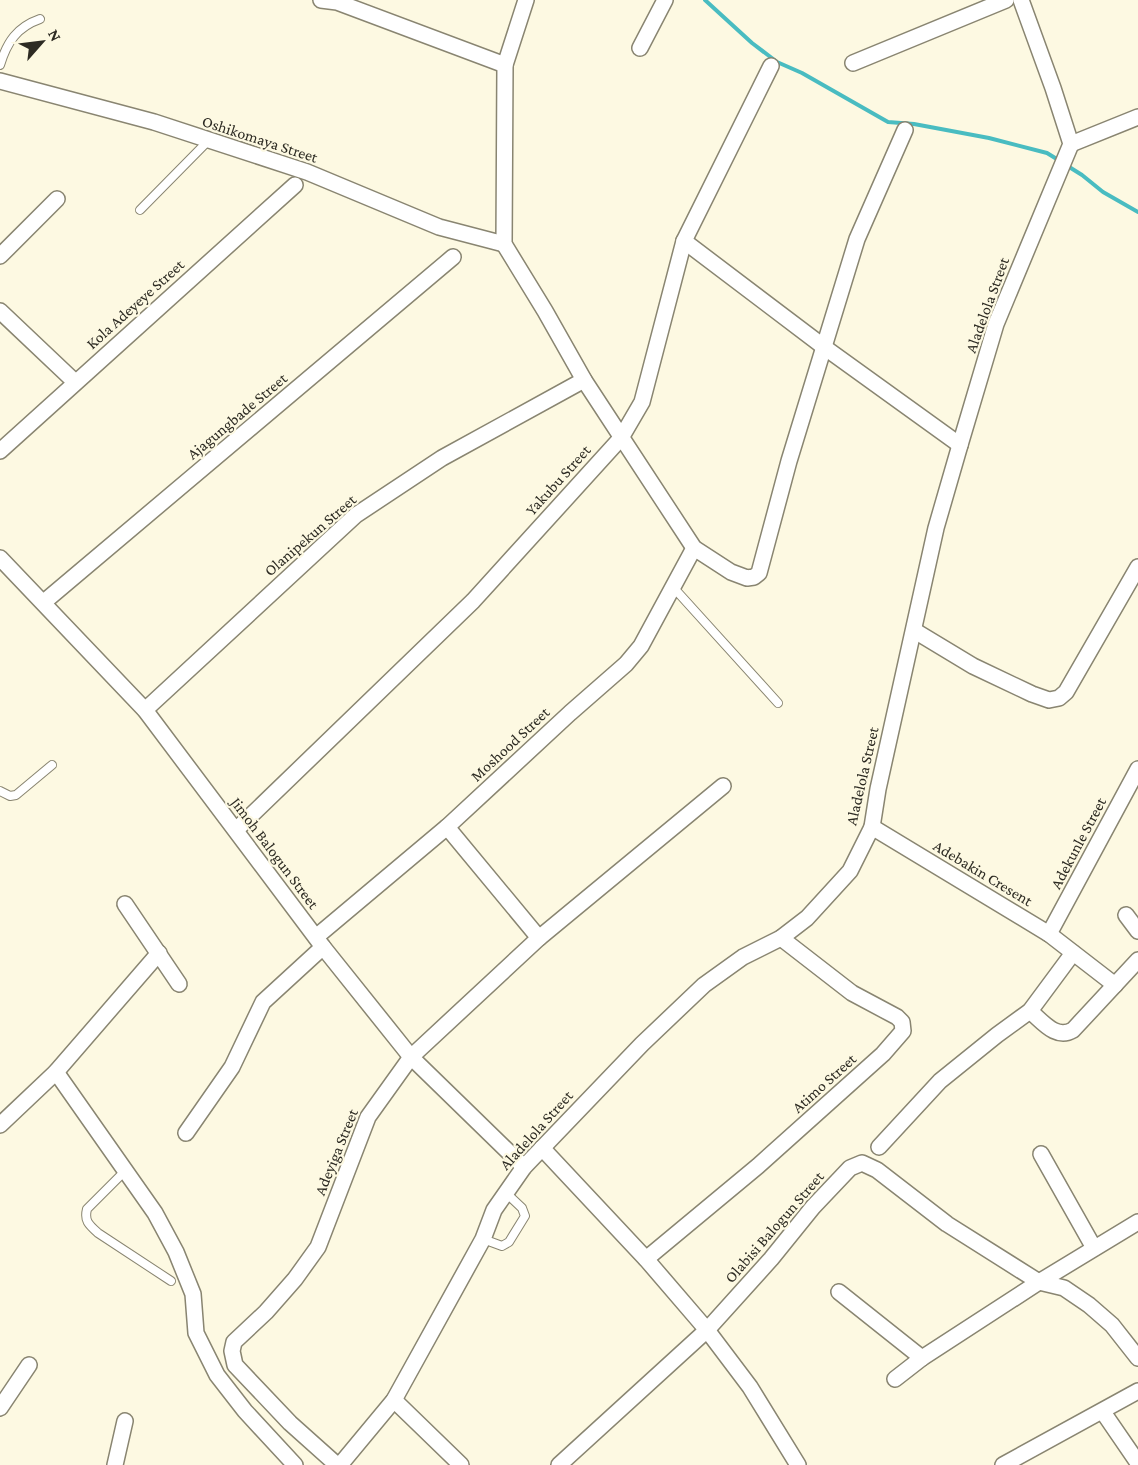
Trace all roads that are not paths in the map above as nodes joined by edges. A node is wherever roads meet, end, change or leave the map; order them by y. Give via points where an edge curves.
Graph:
1 (321, 0) edge
2 (526, 0) edge
3 (665, 0) edge
4 (1006, 0) edge
5 (1020, 0) edge
6 (40, 19) dead end
7 (640, 48) dead end
8 (853, 63) dead end
9 (0, 65) edge
10 (505, 65) junction
11 (771, 66) dead end
12 (0, 81) edge
13 (1138, 117) edge
14 (905, 130) dead end
15 (209, 140) junction
16 (1070, 147) junction
17 (295, 185) dead end
18 (57, 199) dead end
19 (141, 210) dead end
20 (684, 241) junction
21 (504, 244) junction
22 (0, 256) edge
23 (453, 257) dead end
24 (0, 311) edge
25 (824, 347) junction
26 (584, 380) junction
27 (75, 382) junction
28 (621, 438) junction
29 (960, 445) junction
30 (0, 451) edge
31 (694, 548) junction
32 (0, 558) edge
33 (1138, 567) edge
34 (672, 586) junction
35 (44, 602) junction
36 (915, 631) junction
37 (778, 703) dead end
38 (145, 710) junction
39 (52, 765) dead end
40 (1138, 770) edge
41 (723, 786) dead end
42 (1129, 788) junction
43 (0, 791) edge
44 (1138, 803) edge
45 (447, 827) junction
46 (872, 827) junction
47 (236, 830) junction
48 (125, 904) dead end
49 (1126, 915) dead end
50 (1138, 931) edge
51 (1049, 934) junction
52 (539, 938) junction
53 (781, 938) junction
54 (320, 942) junction
55 (159, 953) junction
56 (1073, 953) junction
57 (1138, 960) edge
58 (179, 984) dead end
59 (1115, 985) junction
60 (1030, 1011) junction
61 (411, 1057) junction
62 (56, 1072) junction
63 (0, 1125) edge
64 (186, 1133) dead end
65 (879, 1147) dead end
66 (542, 1148) junction
67 (1041, 1154) dead end
68 (524, 1167) junction
69 (125, 1171) junction
70 (505, 1192) junction
71 (1138, 1222) edge
72 (483, 1239) junction
73 (1094, 1248) junction
74 (646, 1259) junction
75 (171, 1281) dead end
76 (1039, 1282) junction
77 (839, 1293) dead end
78 (707, 1330) junction
79 (922, 1358) junction
80 (1138, 1359) edge
81 (29, 1365) dead end
82 (895, 1379) dead end
83 (1138, 1391) edge
84 (394, 1400) junction
85 (0, 1408) edge
86 (1103, 1412) junction
87 (125, 1421) dead end
88 (1138, 1463) edge
89 (115, 1465) edge
90 (295, 1465) edge
91 (339, 1465) edge
92 (461, 1465) edge
93 (559, 1465) edge
94 (798, 1465) edge
95 (1004, 1465) edge

1 - 10 street via 337,2
2 - 10 street
3 - 7 street
4 - 8 street
5 - 16 street
6 - 9 lane via 18,31
10 - 21 street
11 - 20 street, Yakubu Street
12 - 15 street, Oshikomaya Street
13 - 16 street
14 - 25 street via 857,238
15 - 19 lane
15 - 21 street, Oshikomaya Street via 307,172 439,227
16 - 29 street, Aladelola Street via 996,324
17 - 27 street, Kola Adeyeye Street
18 - 22 street
20 - 25 street
20 - 28 street, Yakubu Street via 642,402
21 - 26 street
23 - 35 street, Ajagungbade Street
24 - 27 street
25 - 29 street
25 - 31 street via 759,573 747,578 731,572
26 - 28 street
26 - 38 street, Olanipekun Street via 442,458 356,515
27 - 30 street, Kola Adeyeye Street
28 - 31 street
28 - 47 street, Yakubu Street via 473,601
29 - 36 street, Aladelola Street via 936,528
31 - 34 street, Moshood Street
32 - 35 street, Jimoh Balogun Street
33 - 36 street via 1059,698 1049,700 1032,694 973,666
34 - 37 lane
34 - 45 street, Moshood Street via 641,646 626,664
35 - 38 street, Jimoh Balogun Street
36 - 46 street, Aladelola Street
38 - 47 street, Jimoh Balogun Street
39 - 43 lane via 16,795
40 - 42 street, Adekunle Street
41 - 52 street, Adeyiga Street
42 - 44 street
42 - 51 street, Adekunle Street
45 - 52 street
45 - 54 street, Moshood Street
46 - 51 street, Adebakin Cresent
46 - 53 street, Aladelola Street via 850,871 807,918
47 - 54 street, Jimoh Balogun Street
48 - 55 street
49 - 50 street
51 - 56 street, Adebakin Cresent
52 - 61 street, Adeyiga Street
53 - 66 street, Aladelola Street via 744,957 704,985
53 - 74 street, Atimo Street via 852,993 897,1017 903,1030 874,1062 758,1166
54 - 61 street, Jimoh Balogun Street
54 - 64 street, Moshood Street via 263,1002 232,1067
55 - 58 street
55 - 62 street
56 - 59 street, Adebakin Cresent
56 - 60 street
57 - 59 street
59 - 60 street via 1067,1034 1055,1032
60 - 65 street via 940,1081
61 - 68 street, Jimoh Balogun Street
61 - 91 street, Adeyiga Street via 369,1117 318,1247 266,1312 234,1342 232,1351 236,1365 290,1423
62 - 63 street
62 - 69 street
66 - 68 street, Aladelola Street
66 - 74 street
67 - 73 street
68 - 70 street, Aladelola Street
69 - 75 lane via 87,1209 85,1217 98,1233
69 - 90 street via 155,1213 176,1252 193,1294 196,1333 217,1375
70 - 72 street, Aladelola Street
70 - 72 lane via 525,1216 506,1244
71 - 73 street
72 - 84 street, Aladelola Street
73 - 76 street
74 - 78 street
76 - 78 street, Olabisi Balogun Street via 947,1224 877,1170 862,1163 850,1168 813,1207
76 - 79 street
76 - 80 street via 1064,1288 1089,1305 1112,1325
77 - 79 street
78 - 93 street, Olabisi Balogun Street
78 - 94 street via 750,1387
79 - 82 street
81 - 85 street
83 - 86 street
84 - 91 street, Aladelola Street
84 - 92 street
86 - 88 street
86 - 95 street
87 - 89 street

